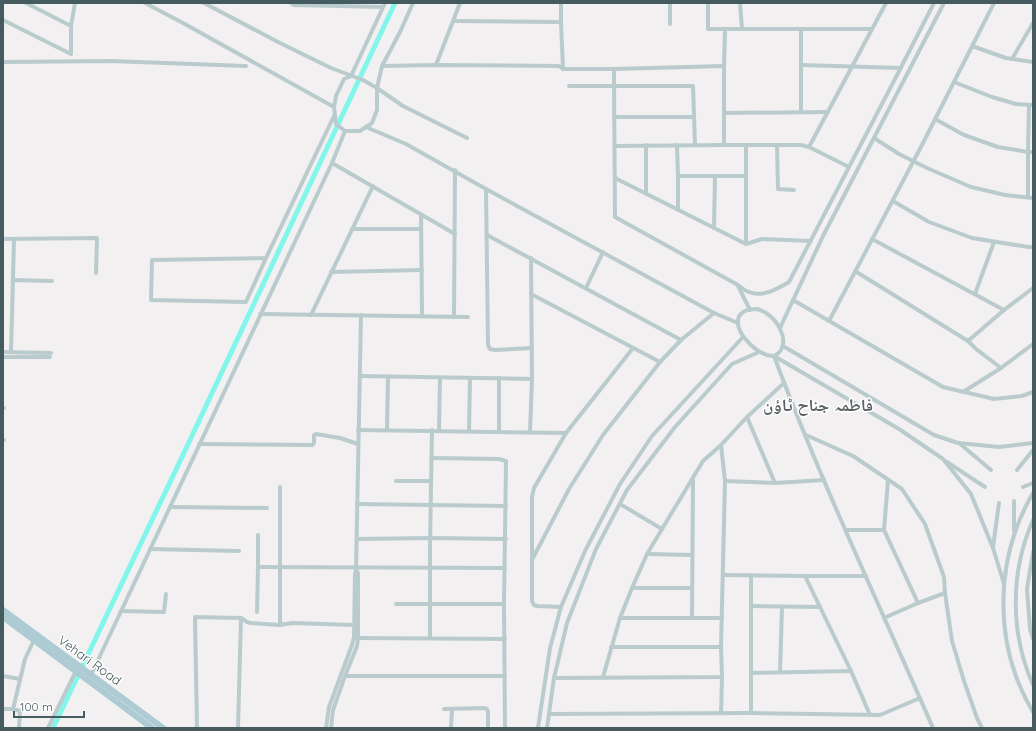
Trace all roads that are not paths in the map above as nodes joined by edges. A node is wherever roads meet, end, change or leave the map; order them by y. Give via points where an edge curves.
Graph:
1 (26, 3) edge
2 (75, 3) edge
3 (145, 3) edge
4 (204, 3) edge
5 (291, 3) edge
6 (413, 3) edge
7 (460, 3) edge
8 (561, 3) edge
9 (670, 3) edge
10 (708, 3) edge
11 (740, 3) edge
12 (886, 3) edge
13 (934, 3) edge
14 (944, 3) edge
15 (994, 3) edge
16 (307, 4) edge
17 (384, 5) edge
18 (3, 20) edge
19 (453, 21) junction
20 (560, 22) junction
21 (1033, 23) edge
22 (670, 24) dead end
23 (71, 26) junction
24 (725, 29) junction
25 (742, 29) junction
26 (801, 29) junction
27 (871, 29) junction
28 (972, 46) junction
29 (1012, 59) junction
30 (3, 62) edge
31 (1033, 62) edge
32 (436, 65) junction
33 (801, 65) junction
34 (246, 66) dead end
35 (382, 66) junction
36 (724, 66) junction
37 (852, 67) junction
38 (901, 68) junction
39 (563, 69) junction
40 (614, 70) junction
41 (351, 76) junction
42 (954, 82) junction
43 (570, 86) dead end
44 (614, 86) junction
45 (377, 88) junction
46 (1031, 105) edge
47 (334, 107) junction
48 (801, 112) junction
49 (828, 112) junction
50 (724, 113) junction
51 (334, 116) junction
52 (614, 117) junction
53 (694, 117) junction
54 (935, 119) junction
55 (366, 127) junction
56 (345, 131) junction
57 (467, 138) dead end
58 (874, 138) junction
59 (724, 144) junction
60 (646, 145) junction
61 (676, 145) junction
62 (695, 145) junction
63 (746, 145) junction
64 (615, 146) junction
65 (778, 146) junction
66 (809, 147) junction
67 (1028, 152) junction
68 (1033, 152) edge
69 (913, 161) junction
70 (332, 163) junction
71 (849, 167) junction
72 (455, 170) junction
73 (678, 176) junction
74 (715, 176) junction
75 (746, 176) junction
76 (615, 178) junction
77 (373, 186) junction
78 (486, 189) junction
79 (794, 190) dead end
80 (646, 194) junction
81 (1031, 198) edge
82 (892, 200) junction
83 (678, 210) junction
84 (421, 214) junction
85 (714, 228) junction
86 (352, 229) junction
87 (421, 229) junction
88 (455, 234) junction
89 (487, 235) junction
90 (3, 239) edge
91 (14, 239) junction
92 (872, 239) junction
93 (811, 240) junction
94 (994, 242) junction
95 (746, 244) junction
96 (1033, 247) edge
97 (603, 252) junction
98 (266, 258) junction
99 (531, 258) junction
100 (422, 270) junction
101 (856, 271) junction
102 (331, 272) junction
103 (96, 273) dead end
104 (13, 280) junction
105 (52, 281) dead end
106 (738, 285) junction
107 (586, 288) junction
108 (1033, 288) edge
109 (531, 294) junction
110 (975, 294) junction
111 (793, 300) junction
112 (750, 310) junction
113 (1004, 310) junction
114 (714, 313) junction
115 (260, 314) junction
116 (310, 315) junction
117 (361, 315) junction
118 (422, 316) junction
119 (454, 317) junction
120 (468, 317) dead end
121 (829, 321) junction
122 (738, 323) junction
123 (780, 328) junction
124 (743, 337) junction
125 (681, 340) junction
126 (968, 341) junction
127 (1033, 344) edge
128 (783, 346) junction
129 (532, 348) junction
130 (633, 348) junction
131 (3, 352) edge
132 (11, 352) junction
133 (759, 352) junction
134 (774, 356) junction
135 (3, 357) edge
136 (660, 362) junction
137 (1001, 368) junction
138 (360, 376) junction
139 (388, 377) junction
140 (440, 378) junction
141 (470, 378) junction
142 (499, 378) junction
143 (532, 379) junction
144 (784, 383) junction
145 (963, 392) junction
146 (1033, 392) edge
147 (747, 417) junction
148 (358, 430) junction
149 (387, 430) junction
150 (432, 430) junction
151 (438, 430) junction
152 (469, 431) junction
153 (499, 432) junction
154 (530, 432) junction
155 (566, 433) junction
156 (805, 435) junction
157 (958, 443) junction
158 (1033, 443) edge
159 (199, 444) junction
160 (358, 444) junction
161 (721, 445) junction
162 (1033, 450) edge
163 (431, 458) junction
164 (943, 459) junction
165 (991, 470) dead end
166 (1017, 470) dead end
167 (693, 478) junction
168 (824, 480) junction
169 (888, 480) junction
170 (396, 481) dead end
171 (431, 481) junction
172 (725, 481) junction
173 (775, 483) junction
174 (1033, 483) edge
175 (280, 487) dead end
176 (985, 487) dead end
177 (1023, 487) dead end
178 (1033, 493) edge
179 (1014, 502) dead end
180 (357, 504) junction
181 (620, 504) junction
182 (999, 504) dead end
183 (430, 505) junction
184 (506, 506) junction
185 (170, 507) junction
186 (267, 508) dead end
187 (1033, 520) edge
188 (662, 529) junction
189 (846, 530) junction
190 (884, 530) junction
191 (258, 535) dead end
192 (1014, 535) junction
193 (430, 538) junction
194 (357, 539) junction
195 (506, 540) junction
196 (993, 548) junction
197 (150, 549) junction
198 (239, 551) dead end
199 (1022, 551) junction
200 (1033, 551) edge
201 (647, 554) junction
202 (692, 555) junction
203 (532, 560) junction
204 (258, 567) junction
205 (280, 567) junction
206 (430, 568) junction
207 (505, 568) junction
208 (356, 569) junction
209 (723, 575) junction
210 (751, 575) junction
211 (805, 576) junction
212 (866, 576) junction
213 (1004, 584) junction
214 (632, 588) junction
215 (692, 588) junction
216 (945, 593) junction
217 (166, 594) dead end
218 (918, 603) junction
219 (396, 604) dead end
220 (430, 604) junction
221 (504, 604) junction
222 (751, 606) junction
223 (561, 607) junction
224 (782, 607) junction
225 (820, 607) junction
226 (3, 610) edge
227 (121, 611) junction
228 (257, 612) dead end
229 (3, 617) edge
230 (241, 618) junction
231 (620, 618) junction
232 (692, 618) junction
233 (722, 618) junction
234 (884, 618) junction
235 (280, 625) junction
236 (354, 625) junction
237 (356, 638) junction
238 (430, 638) junction
239 (505, 639) junction
240 (1033, 639) edge
241 (34, 640) junction
242 (611, 647) junction
243 (721, 647) junction
244 (76, 671) junction
245 (851, 671) junction
246 (780, 672) junction
247 (751, 673) junction
248 (90, 675) junction
249 (3, 676) edge
250 (345, 676) junction
251 (505, 676) junction
252 (603, 677) junction
253 (722, 677) junction
254 (554, 678) junction
255 (20, 679) junction
256 (1033, 685) edge
257 (920, 698) junction
258 (3, 709) edge
259 (13, 709) junction
260 (444, 709) dead end
261 (452, 709) junction
262 (1033, 712) edge
263 (721, 713) junction
264 (751, 713) junction
265 (549, 714) junction
266 (870, 715) junction
267 (19, 728) edge
268 (48, 728) edge
269 (151, 728) edge
270 (163, 728) edge
271 (197, 728) edge
272 (238, 728) edge
273 (326, 728) edge
274 (331, 728) edge
275 (451, 728) edge
276 (488, 728) edge
277 (505, 728) edge
278 (538, 728) edge
279 (547, 728) edge
280 (933, 728) edge
281 (982, 728) edge

1 - 23 street
2 - 23 street
3 - 47 street
4 - 41 street via 280,43
5 - 16 street
6 - 35 street
7 - 19 street
8 - 20 street
9 - 22 street
10 - 24 street via 708,29
11 - 25 street
12 - 27 street
13 - 38 street
14 - 58 street
15 - 28 street
16 - 17 street
17 - 41 street
18 - 23 street via 71,54
19 - 20 street
19 - 32 street
20 - 39 street
21 - 29 street
24 - 25 street
24 - 36 street
25 - 26 street
26 - 27 street
26 - 33 street
27 - 37 street
28 - 29 street
28 - 42 street
29 - 31 street
30 - 34 street via 111,61
32 - 35 street
32 - 39 street via 559,66
33 - 37 street
33 - 48 street
35 - 45 street
36 - 40 street
36 - 50 street
37 - 38 street
37 - 49 street
38 - 71 street
39 - 40 street
40 - 44 street
41 - 45 street
41 - 47 street via 344,79
42 - 46 street via 1016,104
42 - 54 street
43 - 44 street
44 - 52 street
44 - 53 street via 693,86
45 - 55 street via 377,110 372,123
45 - 57 street via 403,106
46 - 67 street
47 - 51 street
48 - 49 street
48 - 50 street
49 - 66 street
50 - 59 street
51 - 56 street via 336,124
51 - 98 street
52 - 53 street
52 - 64 street
53 - 62 street
54 - 67 street via 964,135 998,147
54 - 69 street
55 - 56 street via 360,131
55 - 72 street via 406,144
56 - 70 street
58 - 69 street
58 - 111 street
59 - 62 street
59 - 63 street
60 - 61 street
60 - 64 street
60 - 80 street
61 - 62 street
61 - 73 street
63 - 65 street
63 - 75 street
64 - 76 street
65 - 66 street
65 - 79 street via 778,189
66 - 71 street
67 - 68 street
67 - 81 street
69 - 81 street via 971,187
69 - 82 street
70 - 77 street
70 - 115 street
71 - 93 street
72 - 78 street
72 - 88 street
73 - 74 street
73 - 83 street
74 - 75 street
74 - 85 street
75 - 95 street
76 - 80 street
76 - 106 street via 616,217
77 - 84 street
77 - 86 street
78 - 89 street
78 - 97 street
80 - 83 street
82 - 92 street
82 - 94 street via 929,222 972,238
83 - 85 street
84 - 87 street
84 - 88 street
85 - 95 street
86 - 87 street
86 - 102 street
87 - 100 street
88 - 119 street
89 - 99 street
89 - 129 street via 488,344 490,349 495,350
90 - 91 street
91 - 103 street via 96,238
91 - 104 street
92 - 101 street
92 - 110 street
93 - 95 street via 762,238
93 - 106 street via 789,282 769,293 758,294 750,293
94 - 96 street
94 - 110 street
97 - 107 street
97 - 114 street
98 - 98 street via 152,260 151,300 246,302
99 - 107 street
99 - 109 street
100 - 102 street
100 - 118 street
101 - 121 street
101 - 126 street
102 - 116 street
104 - 105 street
104 - 132 street
106 - 112 street
107 - 125 street
108 - 113 street
109 - 129 street
109 - 130 street
110 - 113 street
111 - 121 street
111 - 123 street
112 - 122 street via 741,315
112 - 123 street via 757,309 766,313
113 - 126 street
114 - 122 street
114 - 125 street
115 - 116 street
115 - 159 street
116 - 117 street
117 - 118 street
117 - 138 street
118 - 119 street
119 - 120 street
121 - 145 street via 943,387
122 - 124 street
123 - 128 street
124 - 133 street
124 - 223 street via 652,436 620,484 585,551
125 - 136 street
126 - 137 street
127 - 137 street
128 - 134 street via 780,353
128 - 157 street via 934,435
129 - 143 street
130 - 136 street
130 - 155 street
131 - 132 street
132 - 135 street via 50,355
133 - 134 street
133 - 181 street via 732,364 675,427
134 - 144 street
134 - 164 street via 899,429
136 - 203 street via 603,435 569,489
137 - 145 street
138 - 139 street
138 - 148 street
139 - 140 street
139 - 149 street
140 - 141 street
140 - 151 street
141 - 142 street
141 - 152 street
142 - 143 street
142 - 153 street
143 - 154 street
144 - 147 street
144 - 156 street
145 - 146 street via 994,399
147 - 161 street
147 - 173 street
148 - 149 street
148 - 160 street
149 - 150 street
150 - 151 street
150 - 163 street
151 - 152 street
152 - 153 street
153 - 154 street
154 - 155 street
155 - 203 street via 534,488
156 - 168 street
156 - 169 street via 853,456
157 - 158 street via 999,447
157 - 165 street
159 - 160 street via 312,445 316,434
159 - 185 street
160 - 180 street
161 - 167 street via 703,461
161 - 172 street
162 - 166 street
163 - 171 street
163 - 184 street via 506,461
164 - 176 street
164 - 196 street via 972,494
167 - 188 street
167 - 202 street
168 - 173 street
168 - 189 street
169 - 190 street
169 - 216 street via 902,489 925,524 944,577
170 - 171 street
171 - 183 street
172 - 173 street
172 - 209 street
174 - 177 street
175 - 205 street
178 - 192 street
179 - 192 street
180 - 183 street
180 - 194 street
181 - 188 street
181 - 254 street via 596,549 567,623
182 - 196 street
183 - 184 street
183 - 193 street
184 - 195 street
185 - 186 street
185 - 197 street
187 - 199 street
188 - 201 street
189 - 190 street
189 - 212 street
190 - 218 street
191 - 204 street
192 - 213 street
193 - 194 street
193 - 195 street
193 - 206 street
194 - 208 street
195 - 207 street
196 - 213 street
197 - 198 street
197 - 227 street
199 - 200 street
199 - 256 street via 1017,582 1016,620 1023,657
200 - 240 street via 1027,589
201 - 202 street
201 - 214 street
202 - 215 street
203 - 223 street via 534,605
204 - 205 street
204 - 228 street
205 - 208 street
205 - 235 street
206 - 207 street
206 - 208 street
206 - 220 street
207 - 221 street
208 - 236 street
208 - 237 street
209 - 210 street
209 - 233 street
210 - 211 street
210 - 222 street
211 - 212 street
211 - 225 street
212 - 234 street
213 - 262 street via 1003,610 1008,647 1019,684
214 - 215 street
214 - 231 street
215 - 232 street
216 - 218 street
216 - 281 street via 952,641
217 - 227 street via 164,612
218 - 234 street
219 - 220 street
220 - 221 street
220 - 238 street
221 - 239 street
222 - 224 street
222 - 247 street
223 - 278 street via 550,648
224 - 225 street
224 - 246 street
225 - 245 street
226 - 248 main road, Vehari Road
227 - 248 street
229 - 241 main road, Vehari Road
230 - 235 street via 251,623
230 - 271 street via 195,617
230 - 272 street
231 - 232 street
231 - 242 street
232 - 233 street
233 - 243 street
234 - 257 street
235 - 236 street
236 - 237 street
237 - 238 street
237 - 250 street via 357,646
237 - 273 street via 329,707
238 - 239 street
239 - 251 street
241 - 244 main road, Vehari Road
241 - 255 street via 24,659
242 - 243 street
242 - 252 street
243 - 253 street
244 - 268 street
244 - 269 main road, Vehari Road
245 - 246 street
245 - 266 street
246 - 247 street
247 - 264 street
248 - 270 main road, Vehari Road
249 - 255 street
250 - 251 street
250 - 274 street via 333,710
251 - 277 street
252 - 253 street
252 - 254 street
253 - 263 street
254 - 265 street
255 - 259 street
257 - 266 street via 880,715
257 - 280 street
258 - 259 street
259 - 267 street via 20,711
260 - 261 street
261 - 275 street
261 - 276 street via 487,709
263 - 264 street
263 - 265 street
264 - 266 street
265 - 279 street

